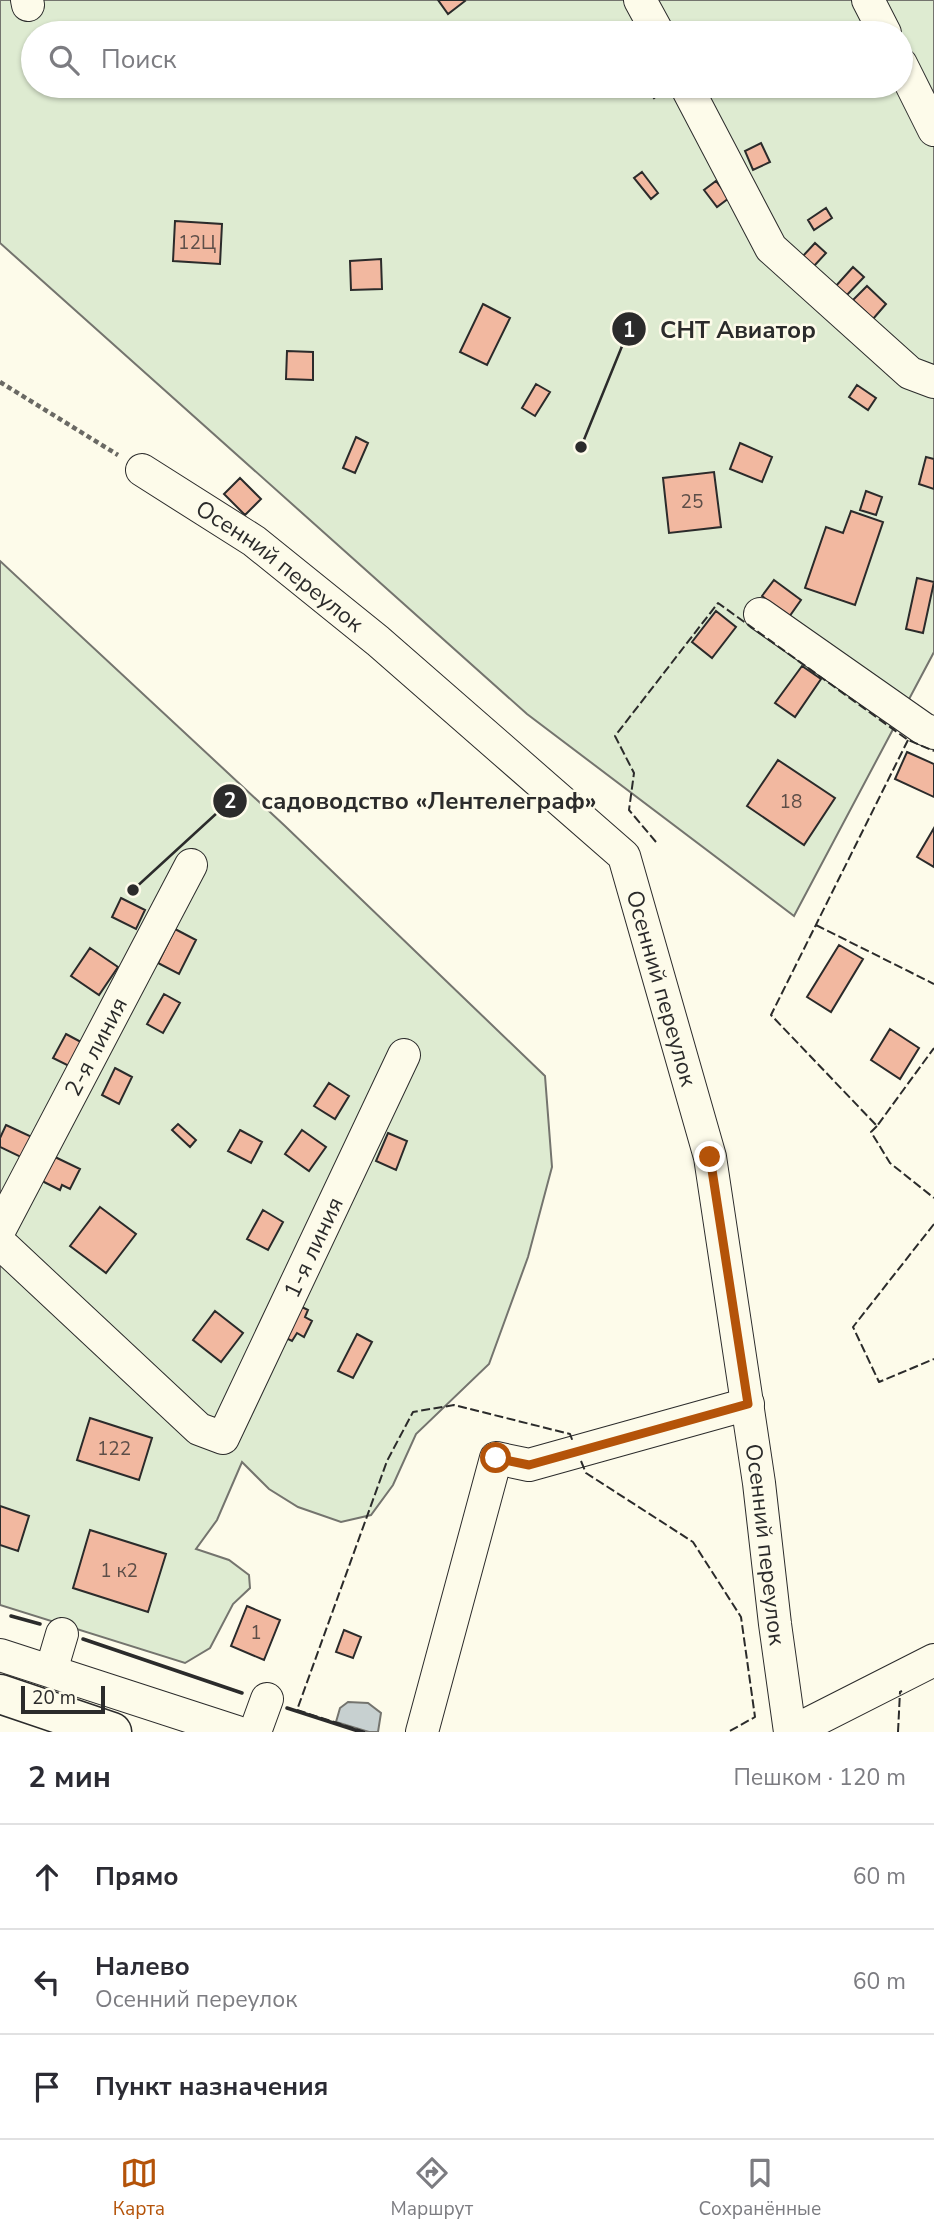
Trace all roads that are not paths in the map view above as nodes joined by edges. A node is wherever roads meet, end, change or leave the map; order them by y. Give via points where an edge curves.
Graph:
1 (640, 0) edge
2 (868, 0) edge
3 (651, 21) edge
4 (879, 21) edge
5 (913, 88) edge
6 (692, 98) edge
7 (934, 130) edge
8 (934, 382) edge
9 (142, 470) road end
10 (760, 614) dead end
11 (934, 733) edge
12 (191, 865) dead end
13 (404, 1055) dead end
14 (0, 1229) edge
15 (0, 1243) edge
16 (748, 1404) junction
17 (62, 1634) dead end
18 (0, 1655) edge
19 (934, 1660) edge
20 (51, 1671) junction
21 (0, 1694) edge
22 (267, 1699) dead end
23 (112, 1732) edge
24 (237, 1732) edge
25 (256, 1732) edge
26 (422, 1732) edge
27 (791, 1732) edge

1 - 3 street
2 - 4 street
5 - 7 street
6 - 8 street via 771,248 910,373
9 - 16 street, Осенний переулок via 254,541 378,640 624,856 710,1157
10 - 11 street
12 - 14 street, 2-я линия
13 - 15 street, 1-я линия via 223,1438 199,1429
16 - 26 street via 529,1465 496,1458
16 - 27 street, Осенний переулок
17 - 20 street
18 - 20 street
19 - 27 street
20 - 24 street
21 - 23 highway
22 - 25 street

